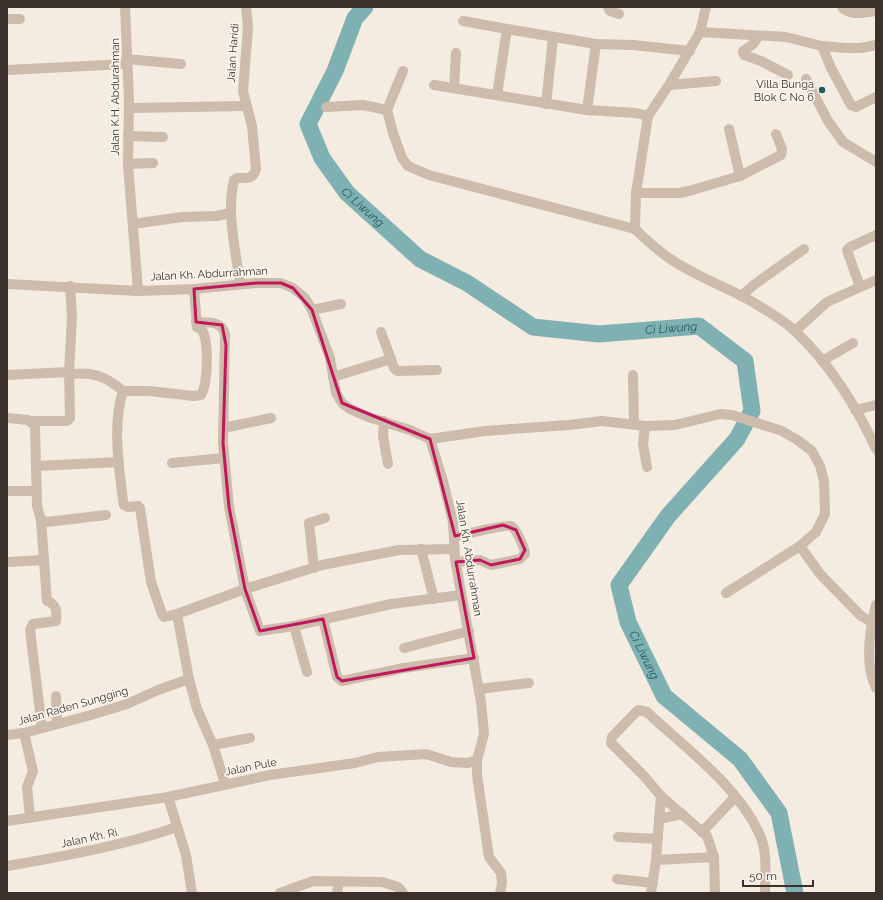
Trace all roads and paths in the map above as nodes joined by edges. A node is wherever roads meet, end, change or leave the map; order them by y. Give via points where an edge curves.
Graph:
1 (125, 7) edge
2 (246, 7) edge
3 (608, 7) edge
4 (706, 7) edge
5 (842, 7) edge
6 (876, 11) edge
7 (619, 14) dead end
8 (7, 19) edge
9 (20, 19) dead end
10 (463, 21) dead end
11 (507, 29) junction
12 (700, 32) junction
13 (759, 36) junction
14 (554, 38) junction
15 (596, 44) junction
16 (876, 45) edge
17 (822, 46) junction
18 (690, 50) junction
19 (456, 53) dead end
20 (126, 61) junction
21 (182, 64) dead end
22 (7, 70) edge
23 (403, 71) dead end
24 (788, 75) dead end
25 (806, 79) dead end
26 (716, 81) dead end
27 (434, 85) dead end
28 (669, 85) junction
29 (454, 88) junction
30 (497, 95) junction
31 (876, 97) edge
32 (246, 103) junction
33 (546, 104) junction
34 (326, 107) dead end
35 (129, 108) junction
36 (387, 110) junction
37 (587, 110) junction
38 (648, 116) junction
39 (728, 129) dead end
40 (776, 134) dead end
41 (128, 136) junction
42 (163, 137) dead end
43 (876, 162) edge
44 (154, 163) dead end
45 (128, 164) junction
46 (740, 176) junction
47 (636, 194) junction
48 (231, 213) junction
49 (133, 224) junction
50 (635, 229) junction
51 (876, 235) edge
52 (804, 249) dead end
53 (876, 280) edge
54 (7, 284) edge
55 (240, 284) junction
56 (70, 286) junction
57 (860, 287) junction
58 (194, 289) junction
59 (138, 290) junction
60 (741, 296) junction
61 (341, 304) dead end
62 (312, 310) junction
63 (197, 327) junction
64 (795, 331) junction
65 (381, 332) dead end
66 (853, 343) dead end
67 (390, 359) junction
68 (822, 362) junction
69 (436, 370) dead end
70 (68, 373) junction
71 (7, 375) edge
72 (632, 375) dead end
73 (333, 377) junction
74 (205, 383) junction
75 (224, 384) junction
76 (123, 391) junction
77 (876, 405) edge
78 (855, 410) junction
79 (7, 418) edge
80 (271, 418) dead end
81 (31, 421) junction
82 (384, 421) junction
83 (639, 425) junction
84 (223, 428) junction
85 (430, 439) junction
86 (876, 449) edge
87 (224, 458) junction
88 (119, 462) junction
89 (172, 463) dead end
90 (388, 464) dead end
91 (36, 466) junction
92 (647, 467) dead end
93 (7, 491) edge
94 (37, 491) junction
95 (106, 515) dead end
96 (325, 518) dead end
97 (41, 520) junction
98 (455, 536) junction
99 (800, 546) junction
100 (421, 549) junction
101 (454, 549) junction
102 (44, 560) junction
103 (7, 562) edge
104 (456, 562) junction
105 (314, 568) junction
106 (245, 589) junction
107 (726, 593) dead end
108 (462, 595) junction
109 (434, 599) junction
110 (876, 605) edge
111 (178, 614) junction
112 (323, 620) junction
113 (873, 623) junction
114 (294, 626) junction
115 (469, 631) junction
116 (404, 648) dead end
117 (474, 658) junction
118 (307, 672) dead end
119 (189, 679) junction
120 (529, 684) dead end
121 (876, 688) edge
122 (479, 689) junction
123 (56, 696) dead end
124 (57, 723) junction
125 (42, 728) junction
126 (24, 733) junction
127 (7, 735) edge
128 (250, 738) dead end
129 (213, 745) junction
130 (478, 760) junction
131 (225, 784) junction
132 (661, 796) junction
133 (168, 797) junction
134 (735, 798) junction
135 (682, 814) junction
136 (30, 817) junction
137 (660, 819) junction
138 (7, 821) edge
139 (177, 827) junction
140 (702, 832) junction
141 (618, 837) dead end
142 (658, 839) junction
143 (714, 857) junction
144 (656, 860) junction
145 (7, 866) edge
146 (617, 879) dead end
147 (339, 882) junction
148 (652, 888) edge
149 (302, 889) edge
150 (192, 893) edge
151 (280, 893) edge
152 (337, 893) edge
153 (403, 893) edge
154 (500, 893) edge
155 (715, 893) edge
156 (765, 893) edge

1 - 20 street, Jalan K.H. Abdurahman
2 - 32 street, Jalan Haridi via 248,27 243,91
3 - 7 street
4 - 12 street
5 - 6 street via 854,13
8 - 9 street
10 - 11 street
11 - 14 street
11 - 30 street
12 - 13 street
12 - 18 street
13 - 17 street via 786,37
13 - 24 street via 743,51 744,54
14 - 15 street
14 - 33 street
15 - 18 street
15 - 37 street
16 - 17 street via 861,48
17 - 31 street via 851,105 856,107
18 - 28 street
19 - 29 street
20 - 21 street
20 - 22 street
20 - 35 street, Jalan K.H. Abdurahman
23 - 36 street
25 - 43 street via 842,142
26 - 28 street
27 - 29 street
28 - 38 street
29 - 30 street
30 - 33 street
32 - 35 street
32 - 48 street, Jalan Haridi via 252,126 256,169 254,175 249,178 234,180
33 - 37 street
34 - 36 street via 363,105
35 - 41 street, Jalan K.H. Abdurahman
36 - 50 street via 396,144 408,166 429,175
37 - 38 street
38 - 47 street
39 - 46 street
40 - 46 street via 782,150 781,155
41 - 42 street
41 - 45 street, Jalan K.H. Abdurahman
44 - 45 street
45 - 49 street, Jalan K.H. Abdurahman
46 - 47 street via 679,193
47 - 50 street
48 - 49 street
48 - 55 street
49 - 59 street, Jalan K.H. Abdurahman
50 - 60 street via 666,256 689,271
51 - 57 street via 847,250
52 - 60 street
53 - 57 street
54 - 56 street, Jalan Kh. Abdurrahman
55 - 58 street, Jalan Kh. Abdurrahman
55 - 62 street, Jalan Kh. Abdurrahman via 281,283 293,288 305,298
56 - 59 street, Jalan Kh. Abdurrahman
56 - 70 street via 72,317
57 - 64 street via 827,302
58 - 59 street, Jalan Kh. Abdurrahman
58 - 63 street
60 - 64 street
61 - 62 street
62 - 73 street, Jalan Kh. Abdurrahman via 330,358
63 - 74 street via 206,338
63 - 75 street via 209,322 223,328 226,345
64 - 68 street
65 - 67 street
66 - 68 street
67 - 69 street via 397,372
67 - 73 street
68 - 78 street
70 - 71 street
70 - 76 street via 97,374
70 - 81 street via 69,420
72 - 83 street
73 - 82 street, Jalan Kh. Abdurrahman via 336,393 342,404
74 - 75 street
74 - 76 street via 203,392 198,396
75 - 84 street
76 - 88 street via 117,427
77 - 78 street
78 - 86 street
79 - 81 street
80 - 84 street
81 - 91 street via 35,426
82 - 85 street, Jalan Kh. Abdurrahman
82 - 90 street via 383,436
83 - 85 street via 602,421 485,431
83 - 92 street
83 - 99 street via 675,425 720,414 782,432 800,440 812,451 820,466 824,481 825,514 816,532
84 - 87 street
85 - 98 street, Jalan Kh. Abdurrahman via 443,481
87 - 89 street
87 - 106 street
88 - 91 street
88 - 111 street via 124,505 140,508 151,582 162,614 164,617
91 - 94 street
93 - 94 street
94 - 97 street via 37,506
95 - 97 street via 47,522
96 - 105 street via 309,523
97 - 102 street
98 - 101 street, Jalan Kh. Abdurrahman
98 - 104 street via 482,532 504,525 511,526 516,530 525,550 520,559 491,565 480,560
99 - 107 street
99 - 113 street via 820,574 861,616
100 - 101 street
100 - 105 street via 380,553
100 - 109 street
101 - 104 street, Jalan Kh. Abdurrahman
102 - 103 street
102 - 125 street via 47,601 55,607 56,621 33,624 30,630
104 - 108 street, Jalan Kh. Abdurrahman
105 - 106 street
106 - 111 street
106 - 114 street via 260,631
108 - 109 street
108 - 115 street, Jalan Kh. Abdurrahman
109 - 112 street via 391,604
110 - 113 street
111 - 119 street
112 - 114 street
112 - 117 street via 337,677 342,681 404,668
113 - 121 street via 869,654
114 - 118 street
115 - 116 street
115 - 117 street, Jalan Kh. Abdurrahman
117 - 122 street, Jalan Kh. Abdurrahman
119 - 124 street, Jalan Raden Sungging via 127,704
119 - 129 street via 197,709
120 - 122 street
122 - 130 street, Jalan Kh. Abdurrahman via 484,734
123 - 124 street
124 - 125 street, Jalan Raden Sungging
125 - 126 street, Jalan Raden Sungging
126 - 127 street, Jalan Raden Sungging
126 - 136 street via 33,771 27,786
128 - 129 street
129 - 131 street
130 - 131 street, Jalan Pule via 468,763 451,762 426,754 378,757
130 - 154 street, Jalan Kh. Abdurrahman via 478,781 486,842 489,857 501,873
131 - 133 street, Jalan Pule
132 - 134 street via 610,741 638,710 647,712 718,778
132 - 135 street
132 - 137 street
133 - 136 street, Jalan Pule
133 - 139 street
134 - 140 street
134 - 156 street via 760,833 765,853
135 - 137 street
135 - 140 street
136 - 138 street, Jalan Pule
137 - 142 street
139 - 145 street, Jalan Kh. Ri. via 114,845
139 - 150 street via 186,855
140 - 143 street via 710,841
141 - 142 street
142 - 144 street
143 - 144 street
143 - 155 street
144 - 148 street
146 - 148 street
147 - 149 street via 313,881
147 - 152 street
147 - 153 street via 382,882 398,887
149 - 151 street

